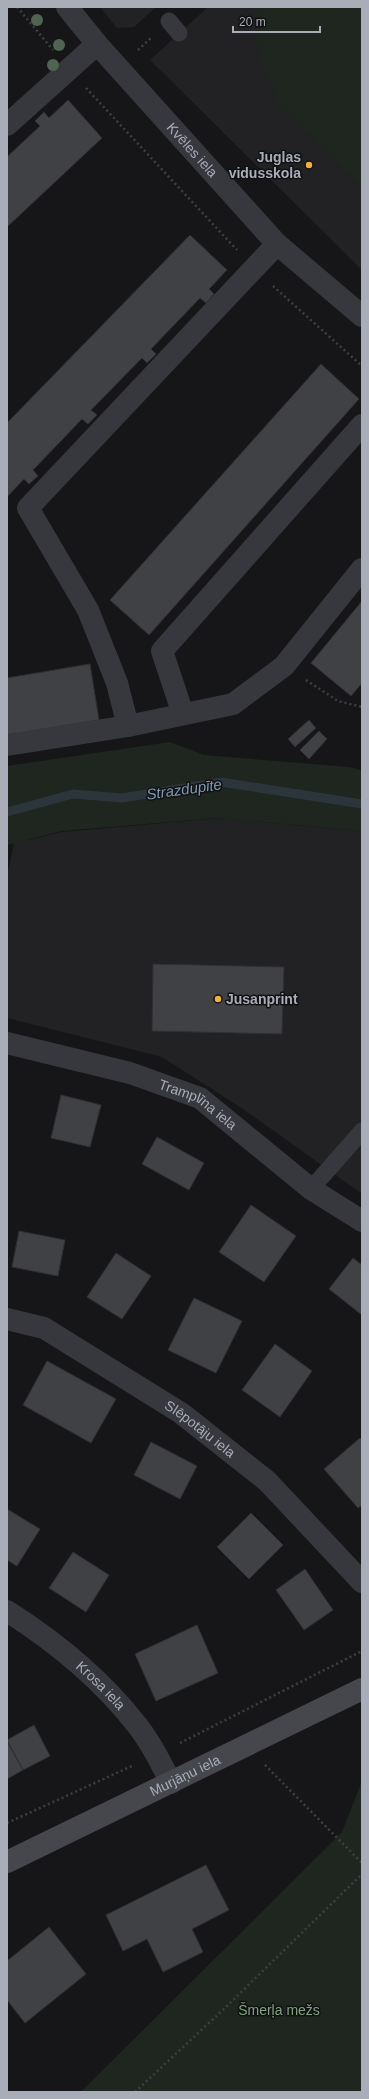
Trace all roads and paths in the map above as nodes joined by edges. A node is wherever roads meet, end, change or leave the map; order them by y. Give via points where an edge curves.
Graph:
1 (17, 7) edge
2 (67, 7) edge
3 (97, 44) junction
4 (69, 69) junction
5 (7, 126) edge
6 (277, 244) junction
7 (255, 269) junction
8 (362, 316) edge
9 (362, 366) edge
10 (362, 425) edge
11 (362, 569) edge
12 (284, 666) junction
13 (362, 707) edge
14 (183, 714) junction
15 (128, 726) junction
16 (7, 746) edge
17 (7, 1043) edge
18 (362, 1131) edge
19 (311, 1189) junction
20 (362, 1221) edge
21 (7, 1319) edge
22 (362, 1582) edge
23 (7, 1611) edge
24 (362, 1651) edge
25 (362, 1689) edge
26 (247, 1746) junction
27 (156, 1755) junction
28 (170, 1783) junction
29 (7, 1823) edge
30 (7, 1862) edge
31 (362, 1863) edge
32 (362, 1874) edge
33 (135, 2092) edge

1 - 4 path
2 - 3 street, Kvēles iela
3 - 4 street
3 - 6 street, Kvēles iela
4 - 5 street
4 - 7 path
6 - 7 street
6 - 8 street, Kvēles iela
7 - 9 path
7 - 15 street via 28,508 88,610 117,683
10 - 14 street via 162,651
11 - 12 street
12 - 13 path via 338,701
12 - 14 street via 233,704
14 - 15 street
15 - 16 street
17 - 19 street, Tramplīna iela via 130,1073 200,1098
18 - 19 lane
19 - 20 street, Tramplīna iela
21 - 22 street, Slēpotāju iela via 44,1328 181,1413 267,1481
23 - 27 street, Krosa iela via 46,1636 90,1674 137,1725
24 - 27 path
25 - 26 street, Murjāņu iela
26 - 28 street, Murjāņu iela
26 - 31 path
27 - 28 street, Krosa iela
27 - 29 path
28 - 30 street, Murjāņu iela
32 - 33 path

